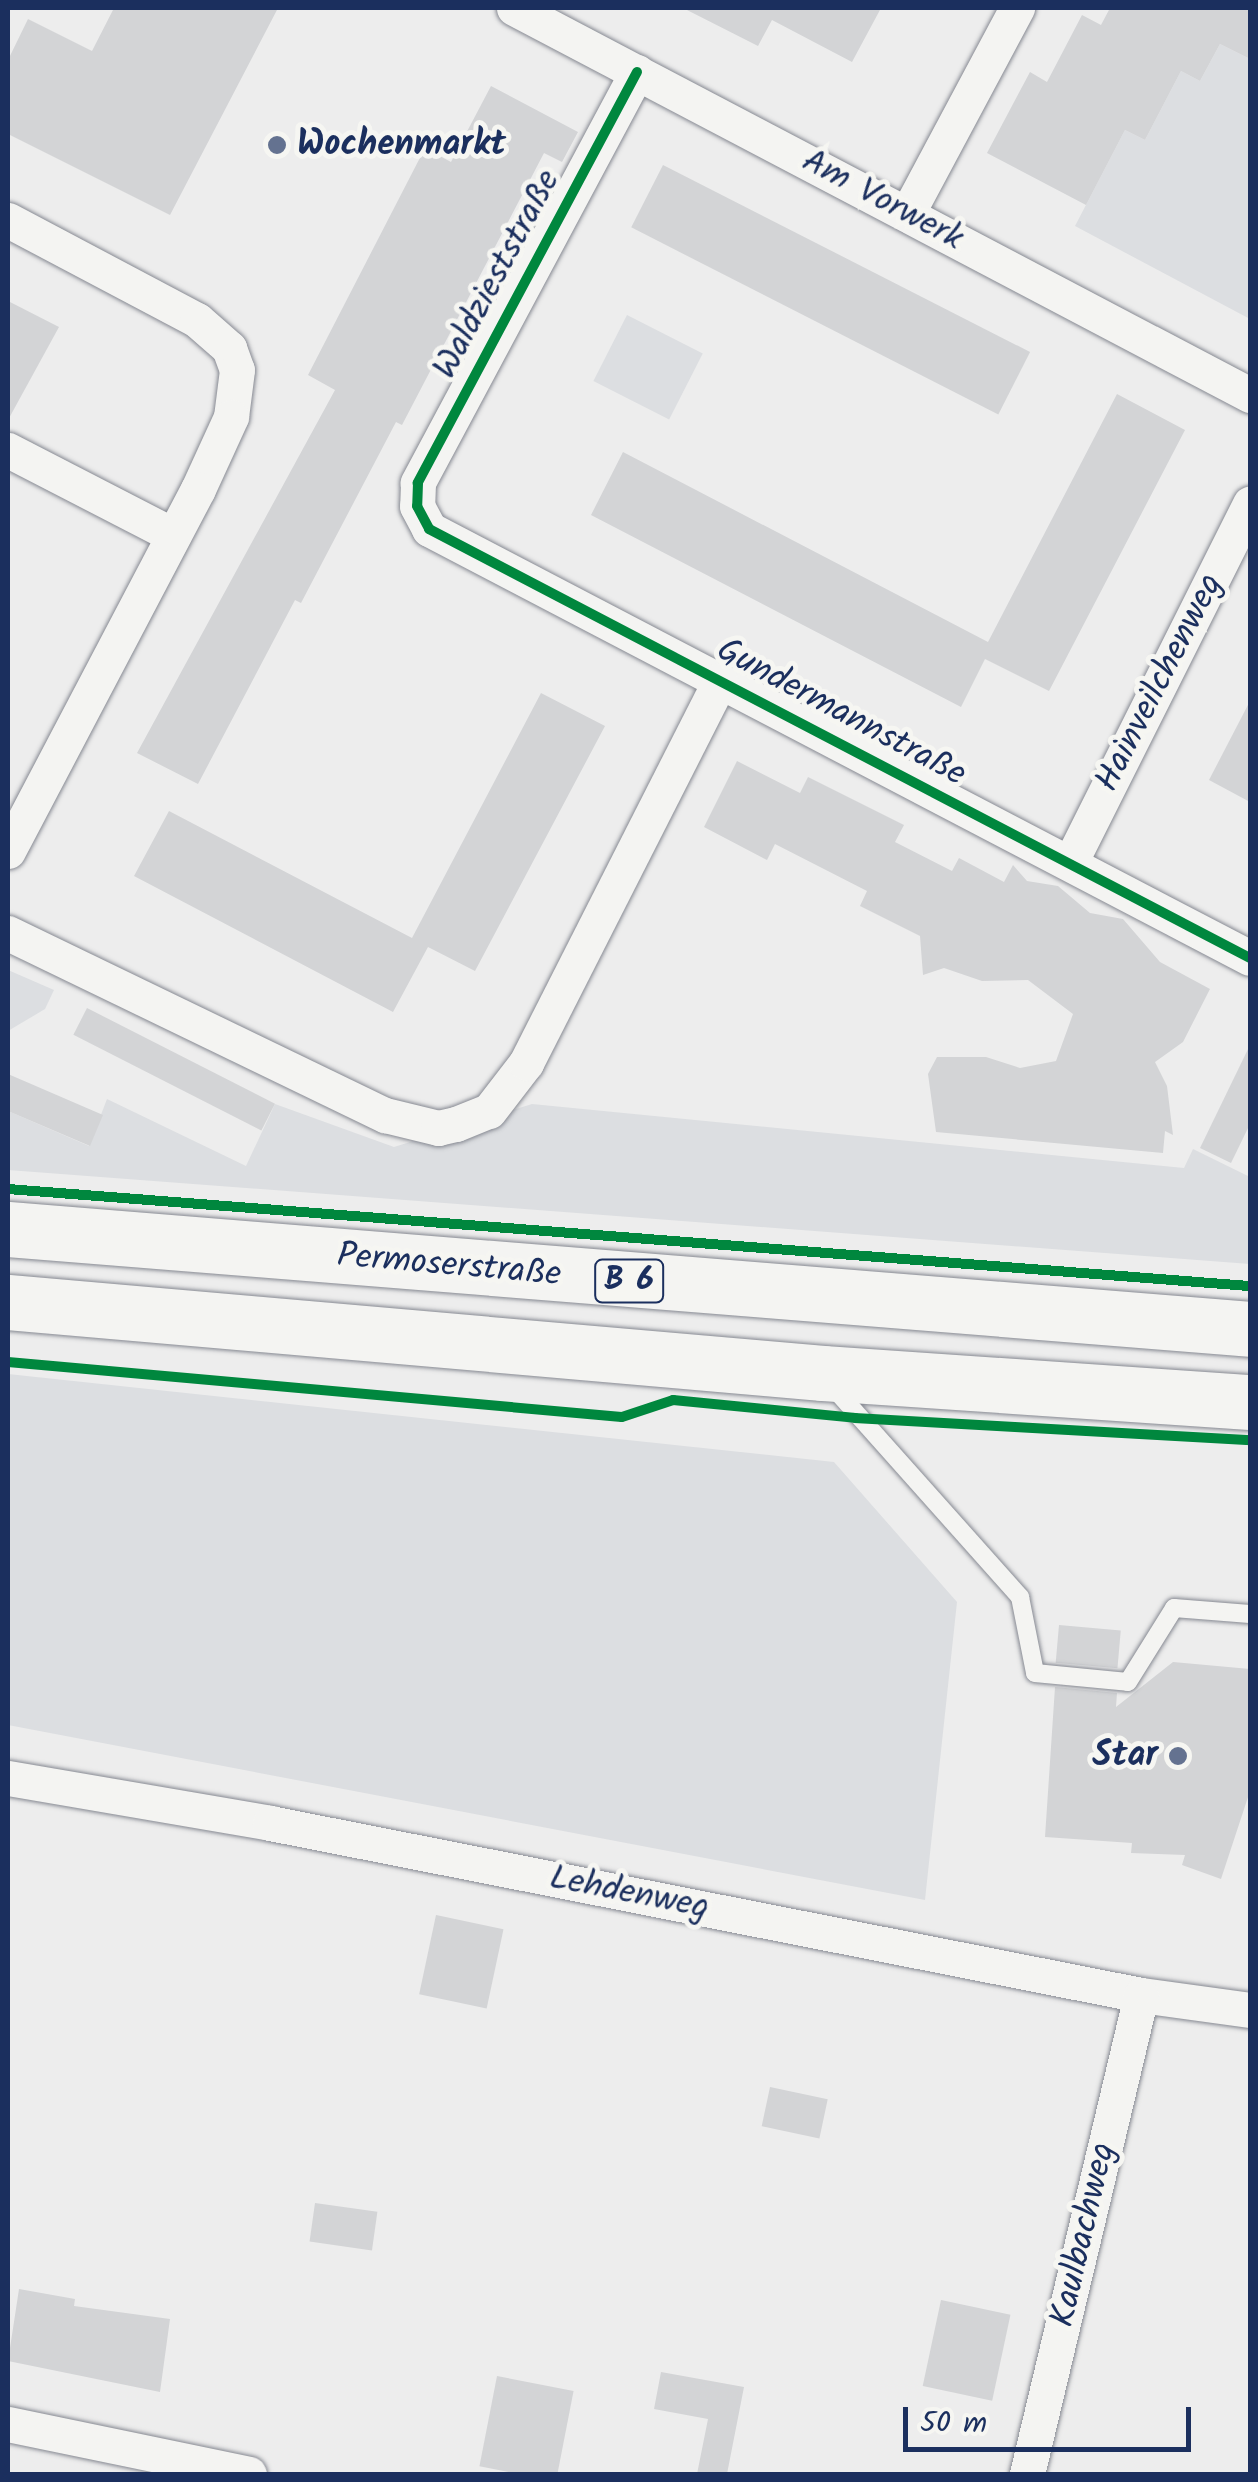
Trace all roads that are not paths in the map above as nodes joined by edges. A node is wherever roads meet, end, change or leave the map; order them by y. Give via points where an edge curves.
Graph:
1 (514, 8) edge
2 (1017, 8) edge
3 (636, 72) junction
4 (906, 214) junction
5 (8, 220) edge
6 (1250, 395) edge
7 (8, 450) edge
8 (1250, 502) edge
9 (417, 506) joint
10 (174, 535) junction
11 (720, 680) junction
12 (8, 851) edge
13 (1070, 863) junction
14 (8, 932) edge
15 (1250, 958) edge
16 (8, 1229) edge
17 (8, 1302) edge
18 (1250, 1330) edge
19 (823, 1373) junction
20 (1250, 1402) edge
21 (1250, 1614) edge
22 (8, 1778) edge
23 (1141, 1995) junction
24 (1250, 2010) edge
25 (8, 2424) edge
26 (249, 2474) edge
27 (1027, 2474) edge

1 - 3 street, Am Vorwerk
2 - 4 street
3 - 4 street, Am Vorwerk
3 - 9 street, Waldzieststraße via 418,483
4 - 6 street, Am Vorwerk
5 - 10 street via 198,320 229,348 236,370 231,417
7 - 10 street
8 - 13 street, Hainveilchenweg
9 - 11 street, Gundermannstraße via 429,529
10 - 12 street
11 - 13 street, Gundermannstraße
11 - 14 street, Gundermannstraße via 526,1063 489,1111 456,1124 438,1128 385,1115
13 - 15 street, Gundermannstraße
16 - 18 main road, Permoserstraße / B 6
17 - 19 main road, B 6
19 - 20 main road, B 6
19 - 21 lane via 1020,1597 1036,1673 1128,1682 1174,1608
22 - 23 street, Lehdenweg via 270,1823
23 - 24 street, Lehdenweg
23 - 27 street, Kaulbachweg
25 - 26 street

